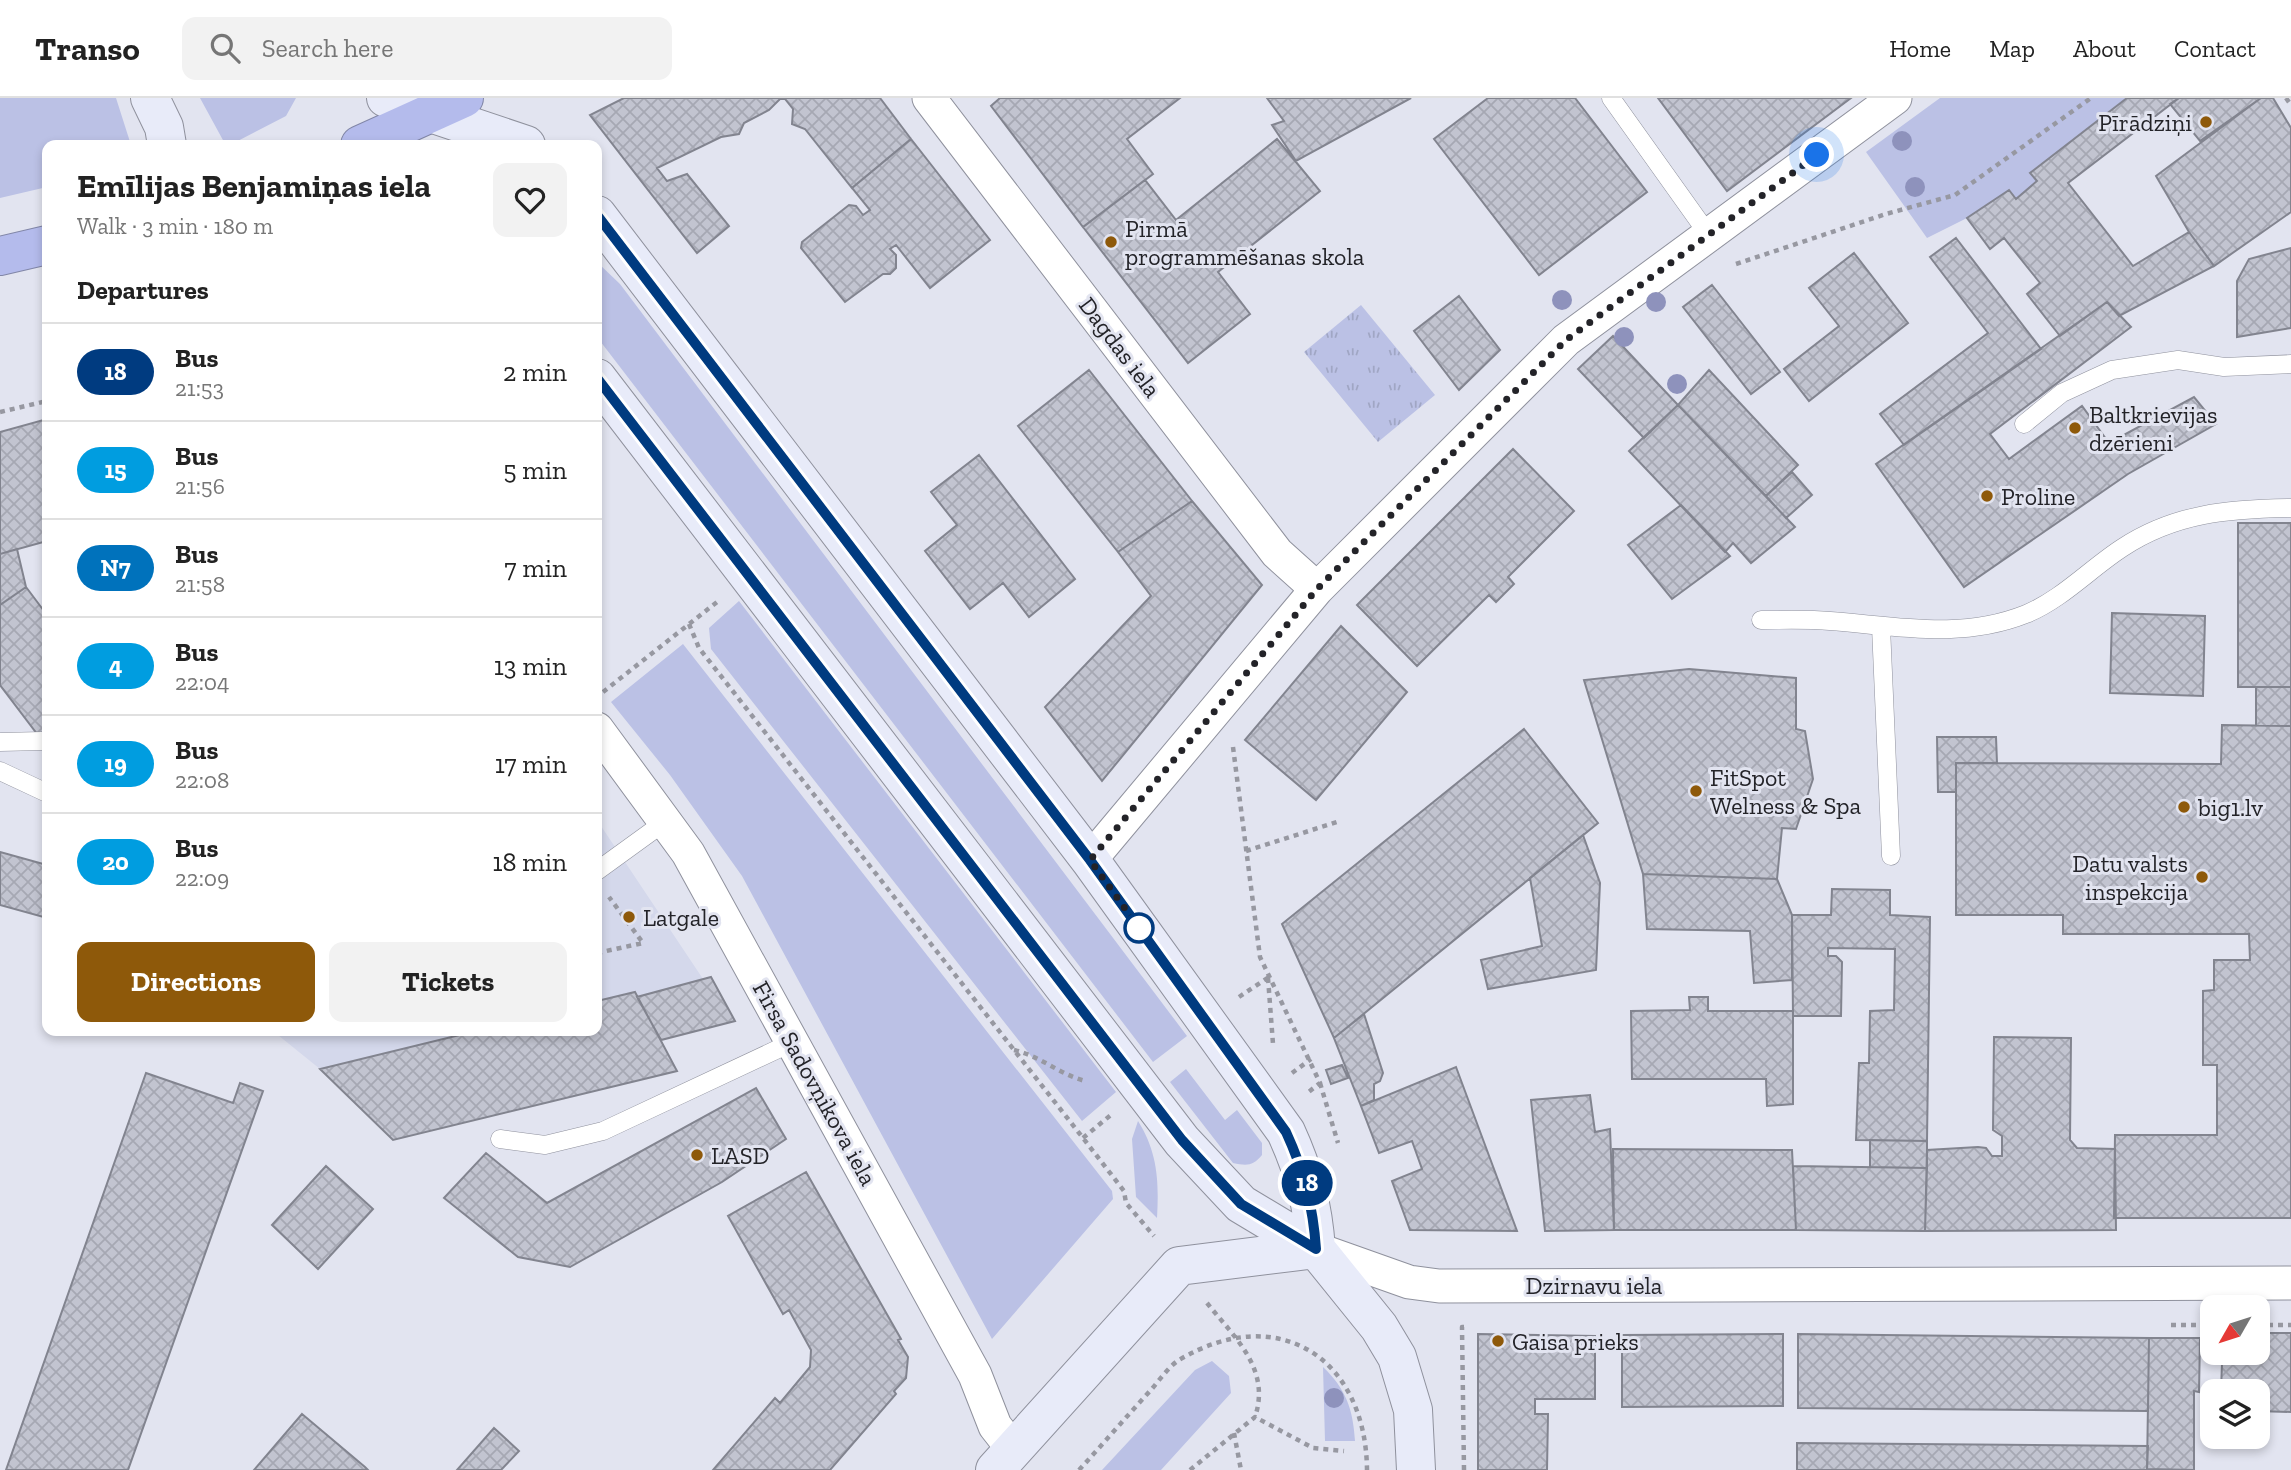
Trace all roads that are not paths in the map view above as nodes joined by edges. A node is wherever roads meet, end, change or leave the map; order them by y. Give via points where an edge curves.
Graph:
1 (150, 98) edge
2 (386, 98) edge
3 (929, 98) edge
4 (1611, 98) edge
5 (1895, 98) edge
6 (447, 118) edge
7 (166, 140) edge
8 (376, 140) edge
9 (511, 140) edge
10 (602, 222) edge
11 (1708, 234) junction
12 (42, 246) edge
13 (0, 256) edge
14 (2291, 364) edge
15 (602, 385) edge
16 (2024, 424) dead end
17 (2291, 508) edge
18 (1317, 589) junction
19 (1761, 620) dead end
20 (1881, 627) junction
21 (602, 736) edge
22 (42, 741) dead end
23 (0, 742) edge
24 (0, 771) edge
25 (42, 791) edge
26 (666, 821) junction
27 (1891, 856) dead end
28 (1090, 860) junction
29 (602, 867) edge
30 (793, 1042) junction
31 (500, 1139) dead end
32 (1316, 1249) junction
33 (2291, 1283) edge
34 (1004, 1460) edge
35 (1416, 1470) edge

1 - 7 street
2 - 6 street
3 - 18 street, Dagdas iela via 1277,553
4 - 11 lane
5 - 11 street
6 - 8 highway
6 - 9 street
10 - 28 street
11 - 18 street via 1566,340
12 - 13 highway
14 - 16 lane via 2224,368 2178,359 2112,370 2062,394
15 - 32 street via 1182,1140 1241,1204
17 - 20 lane via 2244,509 2165,524 2122,548 2028,614 1977,629
18 - 28 street
19 - 20 lane via 1829,620
20 - 27 lane
21 - 26 street, Firsa Sadovņikova iela
22 - 23 lane
24 - 25 lane
26 - 29 lane
26 - 30 street, Firsa Sadovņikova iela
28 - 32 street via 1286,1132 1303,1168
30 - 31 lane via 603,1131 545,1145
30 - 34 street, Firsa Sadovņikova iela via 975,1375
32 - 33 street, Dzirnavu iela via 1409,1282 1439,1286
32 - 34 street, Dzirnavu iela via 1179,1266
32 - 35 street via 1379,1327 1397,1357 1413,1410

